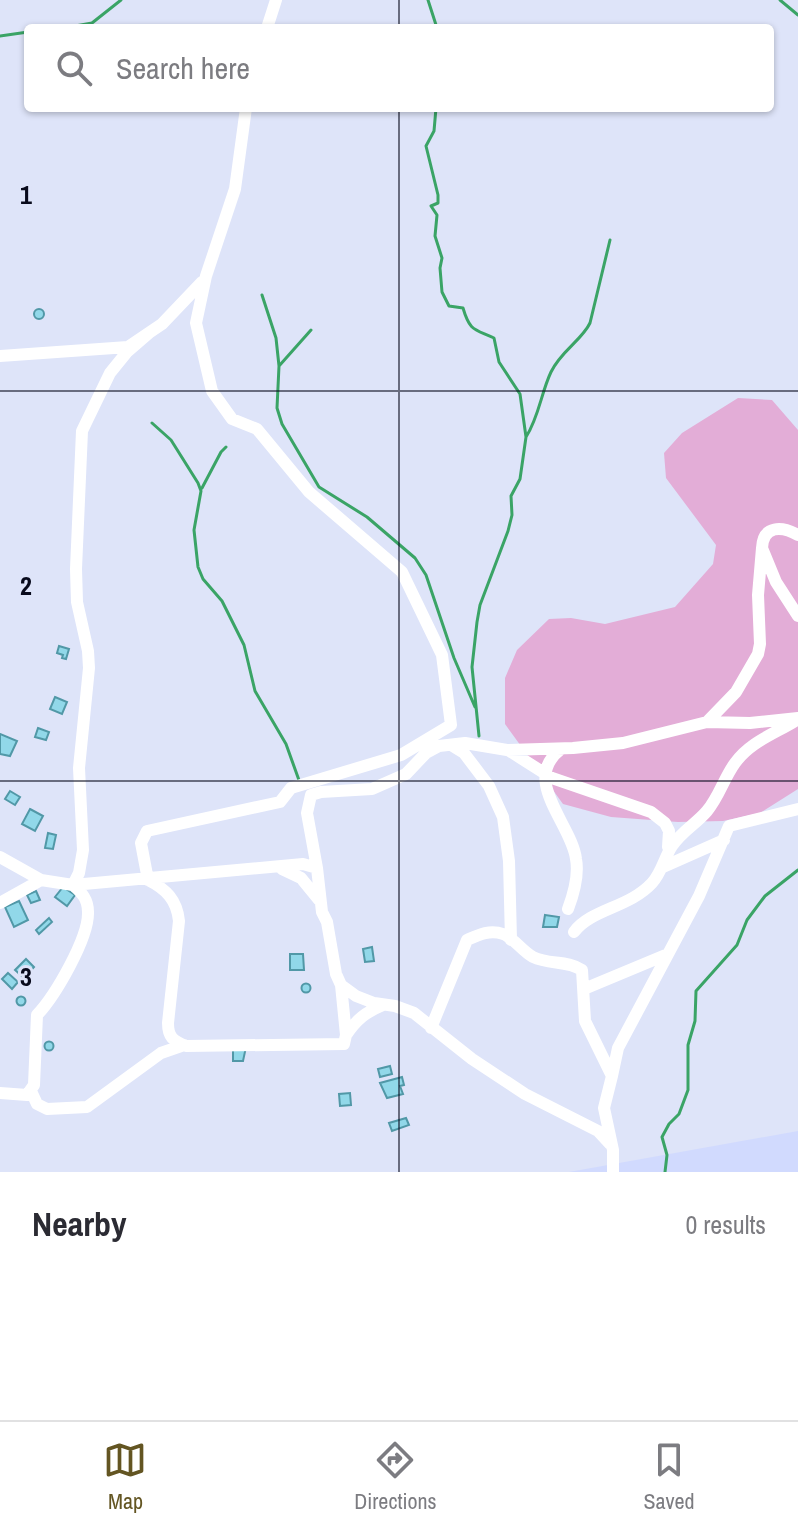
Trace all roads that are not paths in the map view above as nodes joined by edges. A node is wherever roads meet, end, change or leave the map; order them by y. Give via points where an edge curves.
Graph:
1 (276, 0) edge
2 (268, 24) edge
3 (245, 112) edge
4 (206, 276) junction
5 (149, 333) junction
6 (0, 356) edge
7 (798, 535) edge
8 (762, 548) junction
9 (798, 616) edge
10 (798, 719) edge
11 (707, 722) junction
12 (448, 744) junction
13 (561, 749) junction
14 (508, 750) junction
15 (547, 776) junction
16 (798, 809) edge
17 (724, 840) junction
18 (667, 853) junction
19 (0, 857) edge
20 (271, 867) junction
21 (663, 867) junction
22 (317, 868) junction
23 (41, 880) junction
24 (148, 880) junction
25 (73, 885) junction
26 (0, 903) edge
27 (568, 909) dead end
28 (322, 912) junction
29 (574, 932) dead end
30 (511, 940) junction
31 (668, 954) junction
32 (341, 985) junction
33 (584, 989) junction
34 (385, 1005) junction
35 (431, 1028) junction
36 (346, 1035) junction
37 (184, 1045) junction
38 (612, 1076) junction
39 (31, 1091) junction
40 (0, 1093) edge
41 (613, 1150) junction
42 (613, 1172) edge

1 - 2 street
3 - 4 street via 235,189
4 - 5 street
4 - 24 street via 196,323 212,391 232,419 257,429 309,492 402,572 442,655 451,725 401,755 291,788 280,802 147,831 141,843
5 - 6 street via 120,349
5 - 25 street via 110,373 82,431 76,580 89,668 79,768 83,850
7 - 8 street via 766,531
8 - 9 street
8 - 11 street via 758,654 736,692
10 - 11 street
10 - 18 street via 748,748 706,812
11 - 13 street via 623,743
12 - 14 street
12 - 22 street via 434,748 406,774 372,789 311,795 307,813
12 - 30 street via 464,753 489,786 503,817
13 - 14 street
13 - 15 street via 548,763
14 - 15 street
15 - 18 street via 651,812 669,831
15 - 27 street via 551,804 576,857
16 - 17 street via 729,826
17 - 21 street
17 - 31 street
18 - 21 street
19 - 23 street
20 - 22 street
20 - 24 street
20 - 28 street via 301,878
21 - 29 street via 636,897 588,918
22 - 28 street
23 - 25 street
23 - 26 street
24 - 25 street
24 - 37 street via 162,887 178,907 168,1032
25 - 39 street via 84,894 88,919 62,980 37,1015
28 - 32 street
30 - 33 street via 534,957 582,970
30 - 35 street via 487,932 467,940
31 - 33 street
31 - 38 street via 618,1048
32 - 34 street
32 - 36 street
33 - 38 street via 585,1021
34 - 35 street via 414,1013
34 - 36 street via 366,1012
35 - 41 street via 525,1094 598,1131
36 - 37 street via 344,1044 327,1046
37 - 39 street via 161,1053 87,1107 47,1109 37,1104
38 - 41 street via 604,1108
39 - 40 street
41 - 42 street

